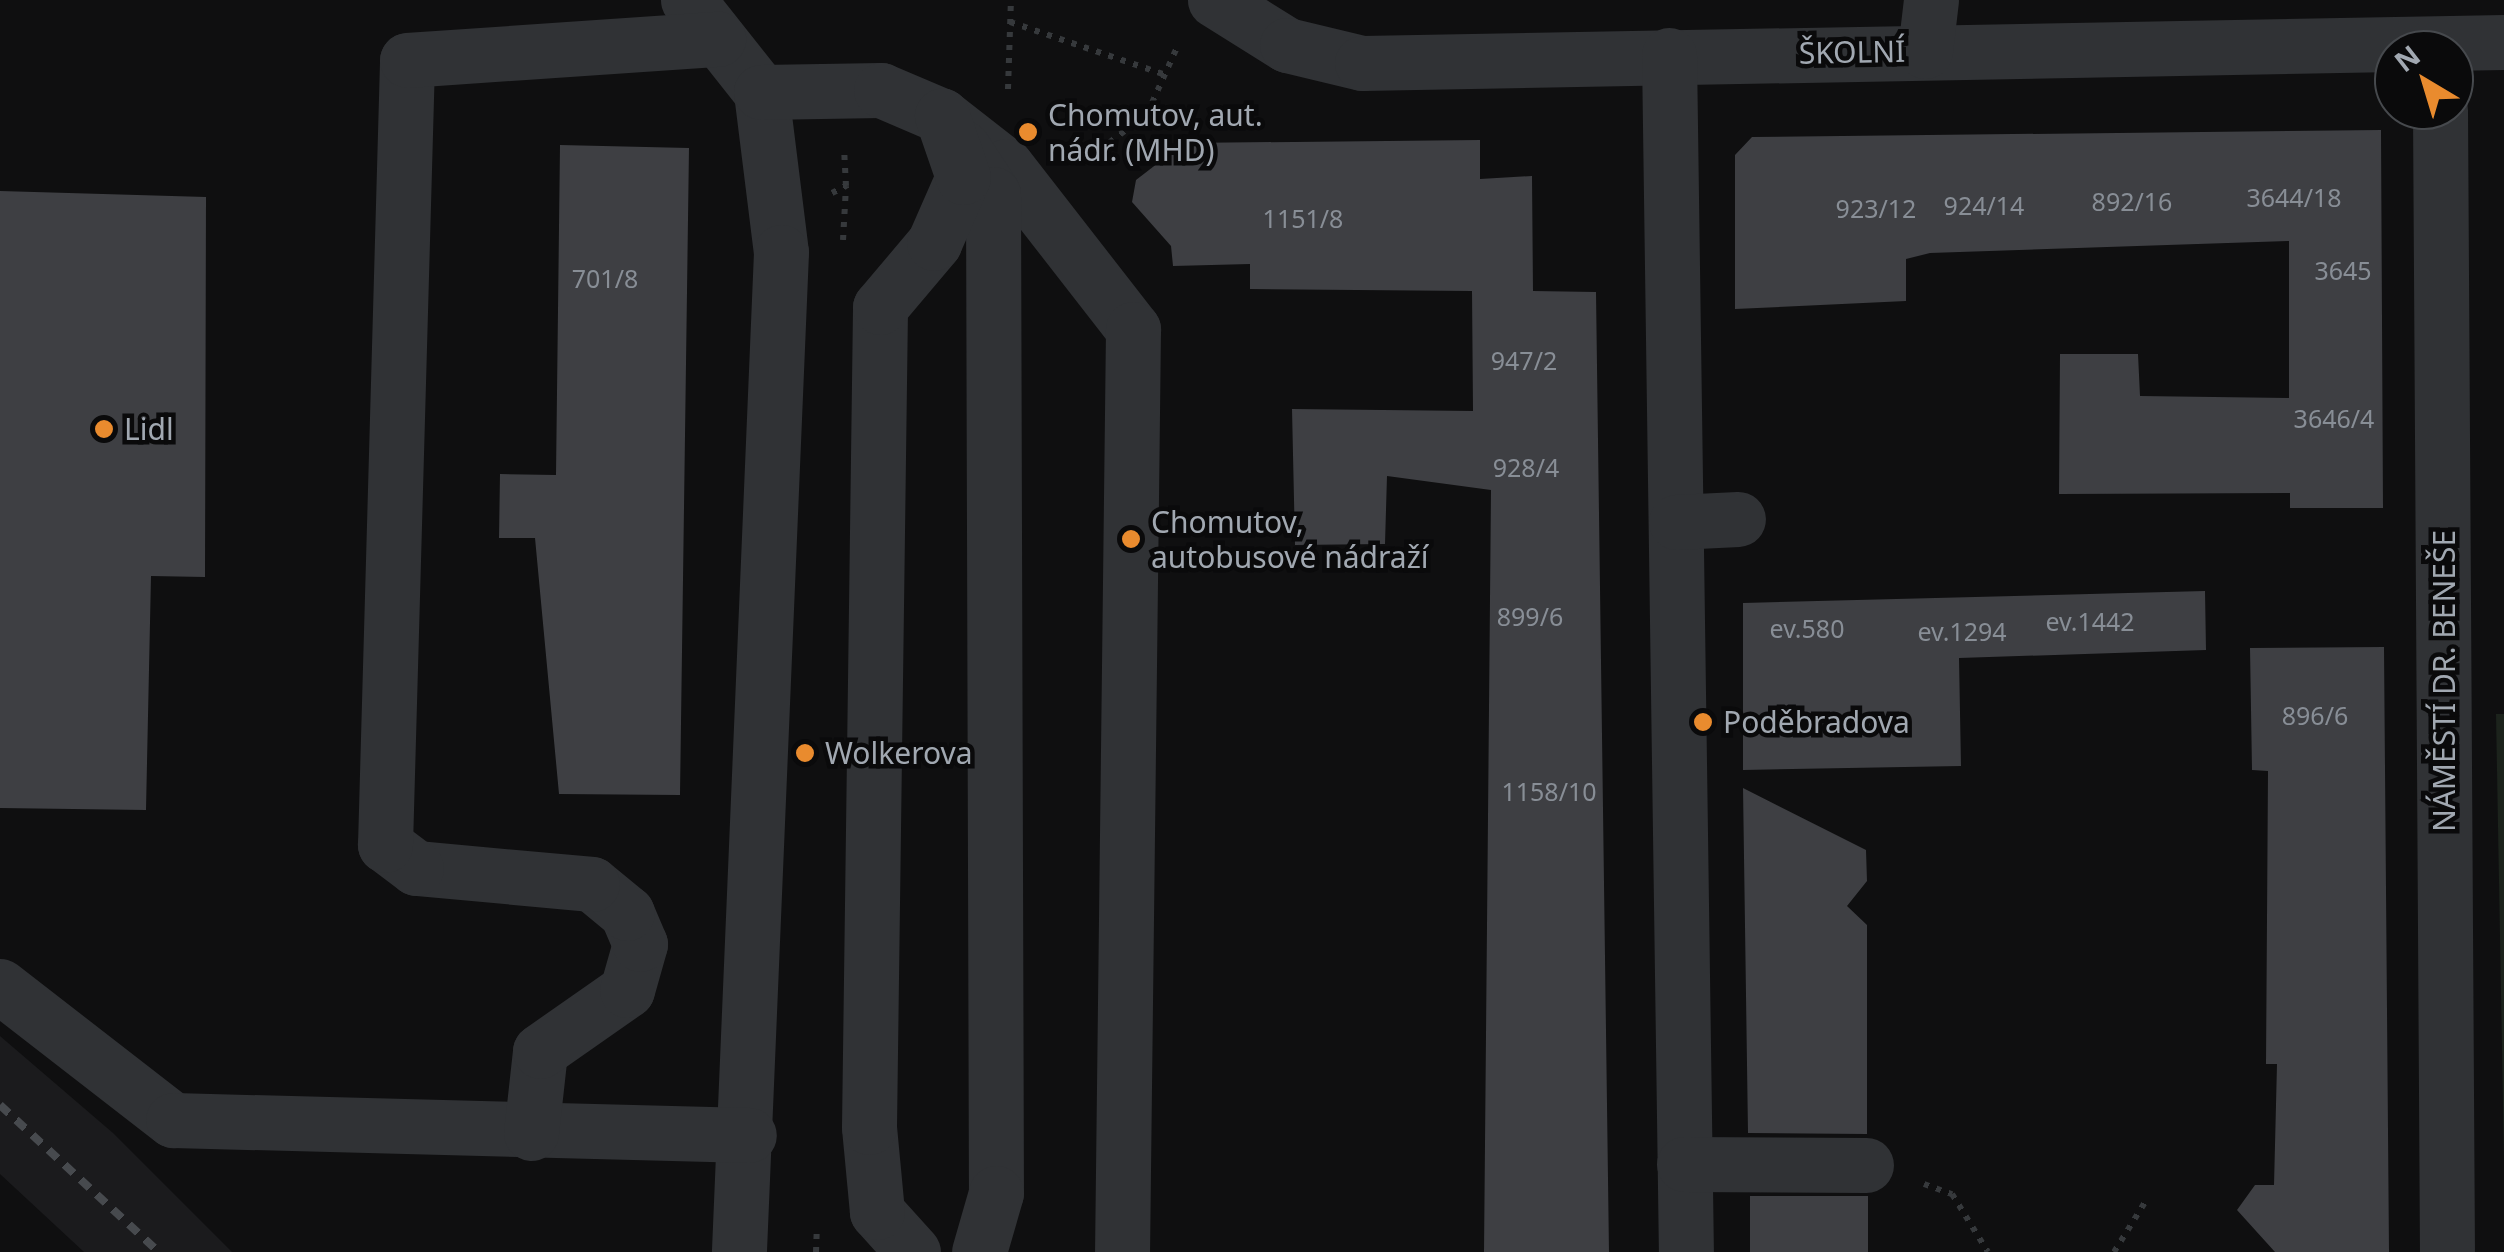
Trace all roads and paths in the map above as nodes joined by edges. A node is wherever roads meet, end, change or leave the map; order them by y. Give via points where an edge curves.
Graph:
1 (1011, 0) edge
2 (1199, 16) edge
3 (703, 20) edge
4 (1010, 22) junction
5 (1928, 26) edge
6 (2374, 30) edge
7 (2474, 37) edge
8 (2504, 42) edge
9 (1668, 55) junction
10 (1166, 75) junction
11 (762, 92) junction
12 (1007, 94) dead end
13 (942, 116) junction
14 (2440, 130) edge
15 (844, 138) dead end
16 (1088, 158) dead end
17 (831, 193) dead end
18 (1738, 520) dead end
19 (1676, 522) junction
20 (0, 986) edge
21 (532, 1133) junction
22 (749, 1135) junction
23 (1684, 1164) junction
24 (1866, 1165) joint
25 (2146, 1200) dead end
26 (739, 1252) edge
27 (913, 1252) edge
28 (978, 1252) edge
29 (1122, 1252) edge
30 (1686, 1252) edge
31 (1988, 1252) edge
32 (2114, 1252) edge
33 (2447, 1252) edge

1 - 4 path
2 - 9 street, ŠKOLNÍ via 1362,63
2 - 10 path
3 - 11 street
3 - 21 street via 407,60 385,845 416,868 592,884 627,913 640,944 626,990 540,1051
4 - 10 path
4 - 12 path
5 - 6 street, ŠKOLNÍ
5 - 9 street, ŠKOLNÍ
7 - 8 street, ŠKOLNÍ
9 - 19 street
10 - 16 path via 1147,114
11 - 13 street via 881,90
11 - 22 street via 781,252
13 - 27 street via 962,177 934,243 880,306 869,1128 877,1212
13 - 28 street via 993,194 996,1193
13 - 29 street via 1006,166 1133,329
14 - 33 street, NÁMĚSTÍ DR. BENEŠE
15 - 17 path via 846,186
18 - 19 street
19 - 23 street
20 - 21 street via 173,1120
21 - 22 street
22 - 26 street
23 - 24 street
23 - 30 street
24 - 31 path via 1952,1194
25 - 32 path

